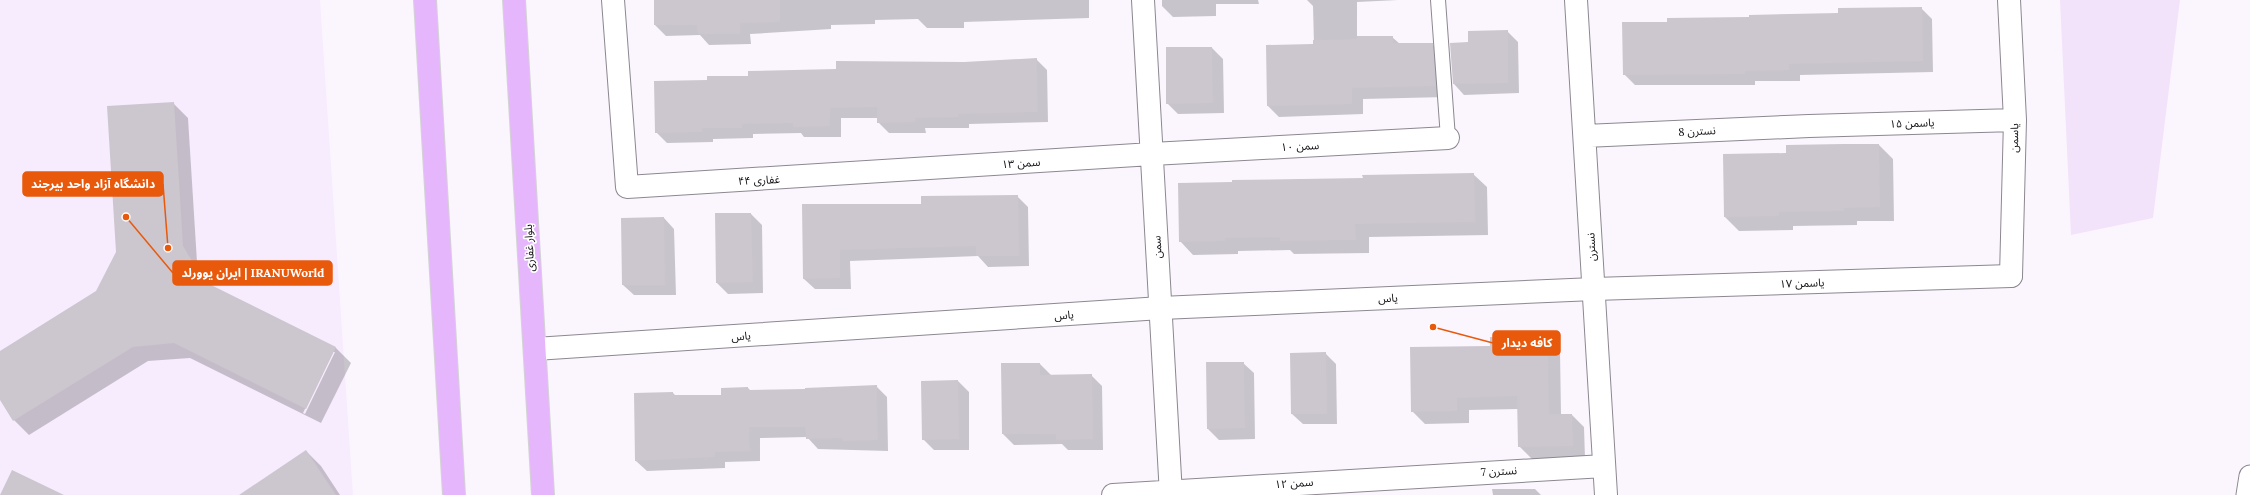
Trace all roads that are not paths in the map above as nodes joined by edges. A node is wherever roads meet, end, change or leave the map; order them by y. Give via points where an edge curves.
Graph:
1 (425, 0) edge
2 (514, 0) edge
3 (614, 0) edge
4 (1143, 0) edge
5 (1438, 0) edge
6 (1576, 0) edge
7 (2009, 0) edge
8 (2015, 120) junction
9 (1810, 126) joint
10 (1585, 136) junction
11 (1448, 138) joint
12 (1152, 154) junction
13 (890, 172) joint
14 (2011, 276) joint
15 (1594, 289) junction
16 (1161, 308) junction
17 (535, 349) junction
18 (1604, 466) junction
19 (2250, 476) edge
20 (1393, 477) joint
21 (1171, 493) edge
22 (454, 495) edge
23 (543, 495) edge
24 (1113, 495) edge
25 (1606, 495) edge
26 (2247, 495) edge

1 - 22 main road
2 - 17 main road, بلوار غفاری
3 - 13 street, غفاری ۴۴ via 628,187
4 - 12 street, سمن
5 - 11 lane
6 - 10 street, نسترن
7 - 8 street, یاسمن
8 - 9 street, یاسمن ۱۵
8 - 14 street, یاسمن
9 - 10 street, نسترن 8
10 - 15 street, نسترن
11 - 12 street, سمن ۱۰
12 - 13 street, سمن ۱۳
12 - 16 street, سمن
14 - 15 street, یاسمن ۱۷
15 - 16 street, یاس
15 - 18 street, نسترن
16 - 17 street, یاس
16 - 21 street, سمن
17 - 23 main road, بلوار غفاری
18 - 20 street, نسترن 7
18 - 25 street, نسترن
19 - 26 street
20 - 21 street, سمن ۱۲
21 - 24 street, سمن ۱۲

